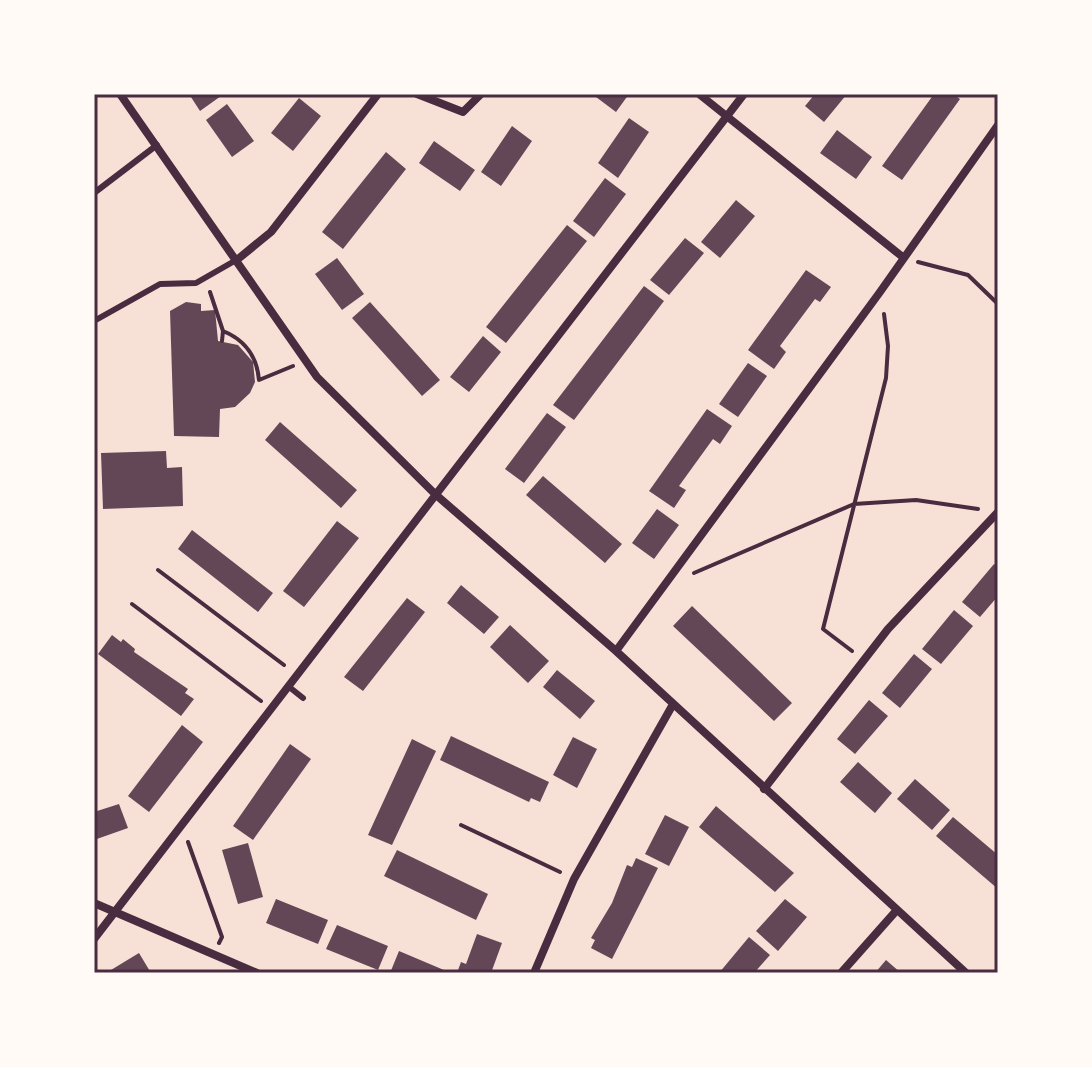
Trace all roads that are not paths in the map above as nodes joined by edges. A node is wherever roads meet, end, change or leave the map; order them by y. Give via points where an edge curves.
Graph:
1 (120, 94) edge
2 (378, 94) edge
3 (417, 94) edge
4 (481, 94) edge
5 (699, 94) edge
6 (744, 94) edge
7 (726, 118) junction
8 (998, 125) edge
9 (157, 145) junction
10 (94, 193) edge
11 (904, 258) junction
12 (238, 259) junction
13 (94, 321) edge
14 (435, 494) junction
15 (996, 512) edge
16 (616, 651) junction
17 (288, 686) junction
18 (303, 698) dead end
19 (672, 706) junction
20 (764, 789) junction
21 (94, 903) edge
22 (896, 911) junction
23 (114, 912) junction
24 (94, 939) edge
25 (257, 973) edge
26 (534, 973) edge
27 (841, 973) edge
28 (966, 973) edge

1 - 9 street
2 - 12 street via 271,232
3 - 4 street via 463,112
5 - 7 street
6 - 7 street
7 - 11 street
7 - 14 street
8 - 11 street
9 - 10 lane
9 - 12 street
11 - 16 street
12 - 13 lane via 196,283 160,284
12 - 14 street via 317,377
14 - 16 street
14 - 17 street
15 - 20 street via 863,660
16 - 19 street
17 - 18 lane
17 - 23 street
19 - 20 street
19 - 26 street via 574,879
20 - 22 street
21 - 23 street
22 - 27 street
22 - 28 street
23 - 24 street
23 - 25 street

